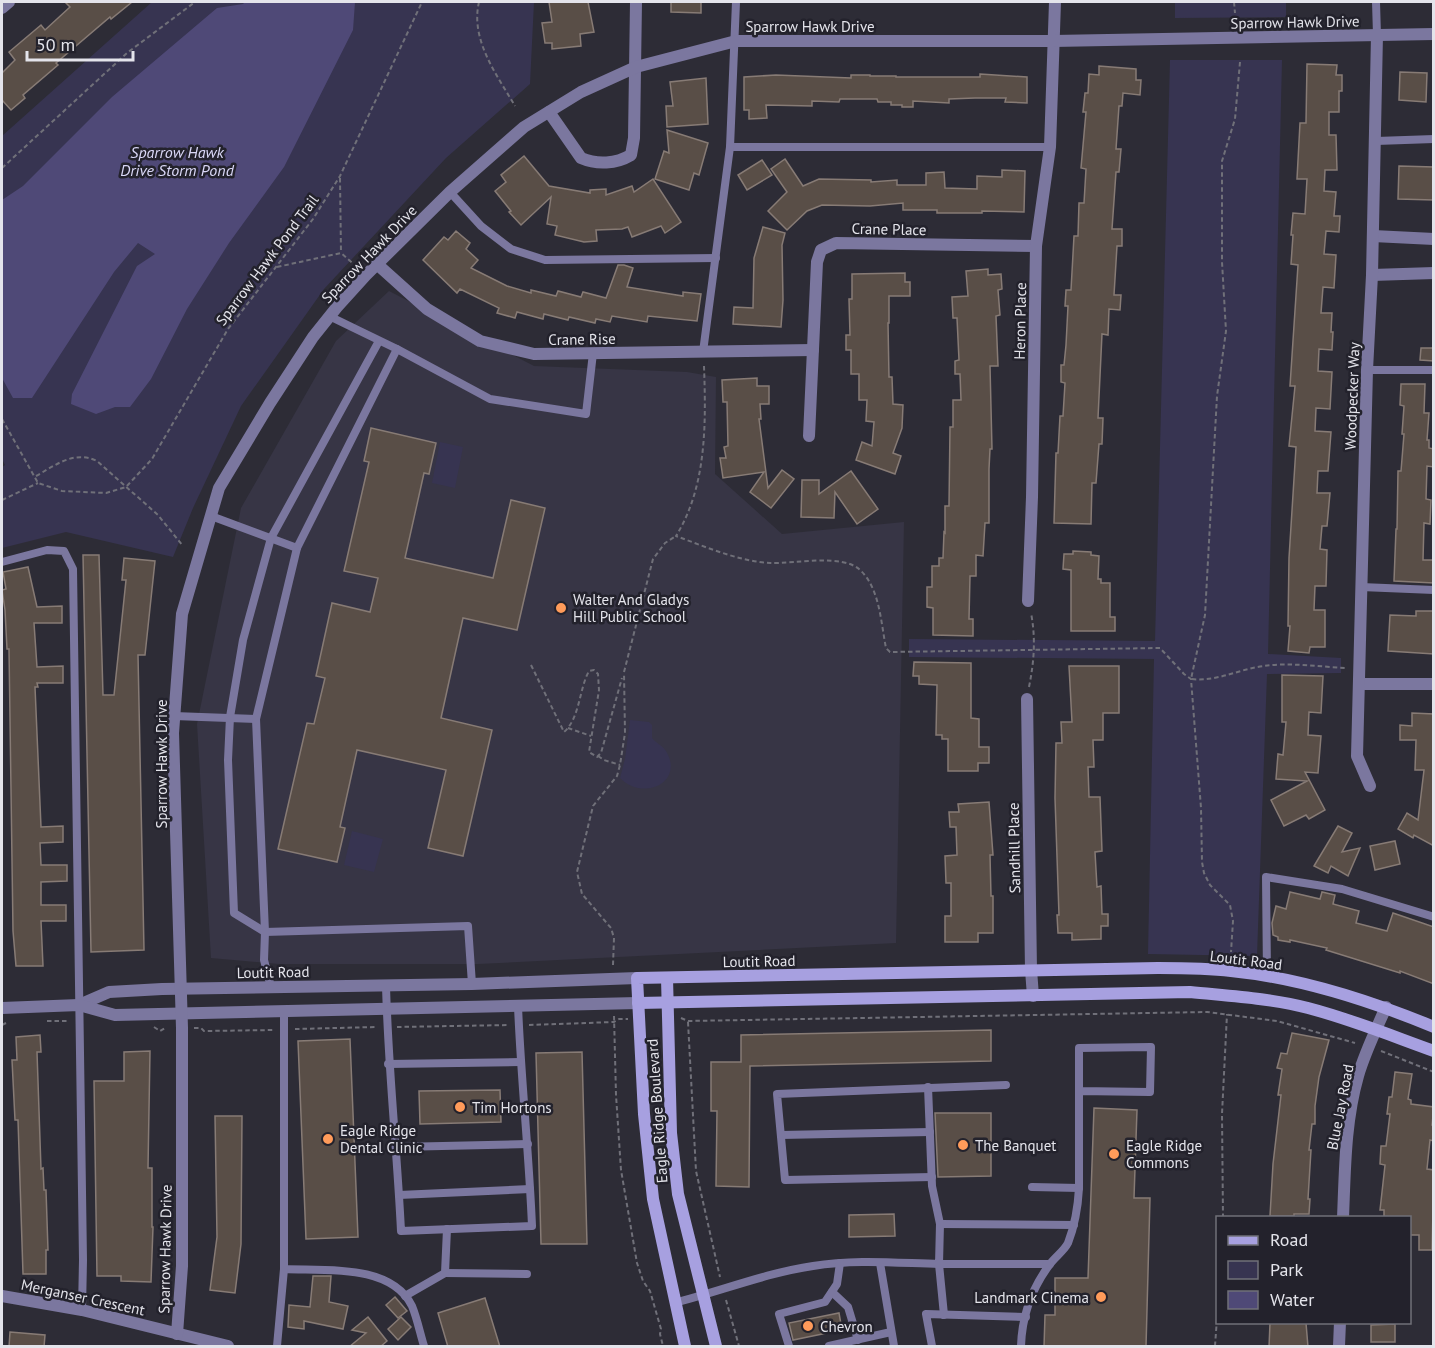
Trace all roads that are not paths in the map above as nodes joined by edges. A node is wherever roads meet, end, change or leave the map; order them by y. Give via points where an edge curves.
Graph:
1 (9, 2) edge
2 (636, 2) edge
3 (736, 2) edge
4 (1055, 2) edge
5 (1376, 2) edge
6 (2, 8) edge
7 (1434, 34) edge
8 (1377, 35) junction
9 (736, 41) junction
10 (1053, 41) junction
11 (636, 67) junction
12 (549, 112) junction
13 (1434, 140) edge
14 (1376, 141) junction
15 (730, 147) junction
16 (1050, 147) junction
17 (450, 192) junction
18 (1373, 236) junction
19 (1434, 239) edge
20 (1036, 246) junction
21 (716, 258) junction
22 (378, 265) junction
23 (1434, 273) edge
24 (1372, 275) junction
25 (330, 316) junction
26 (379, 341) junction
27 (397, 349) junction
28 (813, 350) junction
29 (704, 352) junction
30 (593, 353) junction
31 (1367, 370) junction
32 (1434, 370) edge
33 (809, 436) dead end
34 (211, 516) junction
35 (271, 538) junction
36 (297, 548) junction
37 (2, 562) edge
38 (1361, 587) junction
39 (1434, 590) edge
40 (1029, 601) road end
41 (1359, 684) junction
42 (1434, 684) edge
43 (1027, 699) road end
44 (174, 717) junction
45 (230, 717) junction
46 (256, 719) junction
47 (1370, 786) dead end
48 (1434, 917) edge
49 (265, 932) junction
50 (1031, 970) junction
51 (1267, 976) junction
52 (637, 978) junction
53 (667, 978) junction
54 (472, 984) junction
55 (386, 985) junction
56 (271, 987) junction
57 (181, 988) junction
58 (1034, 996) junction
59 (667, 1003) junction
60 (638, 1004) junction
61 (79, 1005) junction
62 (518, 1006) junction
63 (1386, 1007) junction
64 (2, 1008) edge
65 (386, 1010) junction
66 (284, 1013) junction
67 (181, 1014) junction
68 (1434, 1027) edge
69 (1376, 1030) junction
70 (1434, 1052) edge
71 (520, 1062) junction
72 (388, 1064) junction
73 (1006, 1085) dead end
74 (928, 1087) junction
75 (1079, 1091) junction
76 (930, 1132) junction
77 (781, 1135) junction
78 (528, 1144) junction
79 (397, 1147) junction
80 (932, 1177) junction
81 (1032, 1187) dead end
82 (1079, 1188) junction
83 (530, 1189) junction
84 (399, 1195) junction
85 (1343, 1216) edge
86 (940, 1224) junction
87 (1074, 1225) junction
88 (447, 1229) junction
89 (840, 1263) junction
90 (880, 1263) junction
91 (939, 1264) junction
92 (1050, 1264) junction
93 (284, 1269) junction
94 (445, 1273) junction
95 (527, 1274) dead end
96 (832, 1292) junction
97 (703, 1295) junction
98 (2, 1296) edge
99 (405, 1296) junction
100 (674, 1303) junction
101 (82, 1310) junction
102 (944, 1315) junction
103 (1026, 1317) junction
104 (1340, 1324) edge
105 (891, 1332) junction
106 (177, 1334) junction
107 (858, 1340) junction
108 (228, 1347) edge
109 (277, 1347) edge
110 (424, 1347) edge
111 (685, 1347) edge
112 (716, 1347) edge
113 (789, 1347) edge
114 (829, 1347) edge
115 (894, 1347) edge
116 (932, 1347) edge
117 (1021, 1347) edge
118 (1339, 1347) edge

1 - 6 street
2 - 11 street
3 - 9 lane
4 - 10 street, Heron Place
5 - 8 lane
7 - 8 street, Sparrow Hawk Drive
8 - 10 street, Sparrow Hawk Drive
8 - 14 street, Woodpecker Way
9 - 10 street, Sparrow Hawk Drive
9 - 11 street, Sparrow Hawk Drive
9 - 15 lane
10 - 16 street, Heron Place
11 - 12 street, Sparrow Hawk Drive via 581,92
11 - 12 street via 633,149 622,160 600,162 581,158
12 - 17 street, Sparrow Hawk Drive via 524,127
13 - 14 lane
14 - 18 street, Woodpecker Way
15 - 16 lane
15 - 21 lane
16 - 20 street, Heron Place
17 - 21 lane via 481,226 511,249 545,260
17 - 22 street, Sparrow Hawk Drive
18 - 19 street
18 - 24 street, Woodpecker Way
20 - 28 street, Crane Place via 836,243 822,250 817,262
20 - 40 street, Heron Place
21 - 29 lane
22 - 25 street, Sparrow Hawk Drive
22 - 30 street, Crane Rise via 427,309 480,341 534,354
23 - 24 street
24 - 31 street, Woodpecker Way
25 - 26 lane
25 - 34 street, Sparrow Hawk Drive via 270,403 219,488
26 - 27 lane
26 - 35 lane
27 - 30 lane via 490,399 586,414
27 - 36 lane
28 - 29 street, Crane Rise
28 - 33 street, Crane Place
29 - 30 street, Crane Rise
31 - 32 lane
31 - 38 street, Woodpecker Way
34 - 35 lane
34 - 44 street, Sparrow Hawk Drive via 182,614
35 - 36 lane
35 - 45 lane via 243,640
36 - 46 lane
37 - 61 lane via 47,550 64,551 73,569
38 - 39 lane
38 - 41 street, Woodpecker Way
41 - 42 street
41 - 47 street, Woodpecker Way via 1358,756
43 - 50 street, Sandhill Place
44 - 45 lane
44 - 57 street, Sparrow Hawk Drive
45 - 46 lane
45 - 49 lane via 234,913
46 - 49 lane
48 - 51 lane via 1342,888 1266,877
49 - 54 lane via 468,926
49 - 56 lane via 264,960
50 - 51 street, Loutit Road via 1158,968 1230,970
50 - 53 street, Loutit Road
50 - 58 street, Sandhill Place
51 - 63 street, Loutit Road
52 - 53 street, Loutit Road
52 - 54 street, Loutit Road
52 - 60 street, Eagle Ridge Boulevard
53 - 59 street, Eagle Ridge Boulevard
54 - 55 street, Loutit Road
55 - 56 street, Loutit Road
55 - 65 lane
56 - 57 street, Loutit Road
57 - 61 street, Loutit Road via 109,992
57 - 67 street, Sparrow Hawk Drive
58 - 59 street, Loutit Road
58 - 69 street, Loutit Road via 1190,992 1264,999
59 - 60 street, Loutit Road
59 - 97 street, Eagle Ridge Boulevard via 671,1133 678,1194
60 - 62 street, Loutit Road
60 - 100 street, Eagle Ridge Boulevard via 653,1199
61 - 64 street, Loutit Road
61 - 67 street, Loutit Road via 115,1015
61 - 101 lane
62 - 65 street, Loutit Road
62 - 71 lane
63 - 68 street, Loutit Road
63 - 69 street, Blue Jay Road
65 - 66 street, Loutit Road
65 - 72 lane
66 - 67 street, Loutit Road
66 - 93 lane
67 - 106 street, Sparrow Hawk Drive via 182,1266
69 - 70 street, Loutit Road
69 - 85 street, Blue Jay Road via 1358,1076 1349,1122
71 - 72 lane
71 - 78 lane
72 - 79 lane
73 - 74 lane
74 - 76 lane
74 - 77 lane via 777,1094
75 - 75 lane via 1079,1048 1151,1047 1150,1092
75 - 82 lane
76 - 77 lane
76 - 80 lane
77 - 80 lane via 785,1180
78 - 79 lane
78 - 83 lane
79 - 84 lane
80 - 86 lane
81 - 82 lane
82 - 87 lane
83 - 84 lane
83 - 88 lane via 532,1226
84 - 88 lane via 401,1231
86 - 87 lane
86 - 91 lane
87 - 92 lane via 1067,1245
88 - 94 lane
89 - 90 lane
89 - 96 lane
89 - 97 lane via 787,1271
90 - 91 lane
90 - 105 lane
91 - 92 lane
91 - 102 lane
92 - 103 lane via 1032,1292
93 - 99 lane via 377,1276
93 - 109 lane
94 - 95 lane
94 - 99 lane
96 - 107 lane via 848,1307
96 - 113 lane via 825,1302 779,1314
97 - 100 lane
97 - 112 street, Eagle Ridge Boulevard
98 - 101 street, Merganser Crescent
99 - 110 lane
100 - 111 street, Eagle Ridge Boulevard
101 - 106 street, Merganser Crescent
102 - 103 lane
102 - 116 lane via 926,1314
103 - 117 lane
104 - 118 street
105 - 107 lane
105 - 115 lane
106 - 108 street, Merganser Crescent
107 - 114 lane

